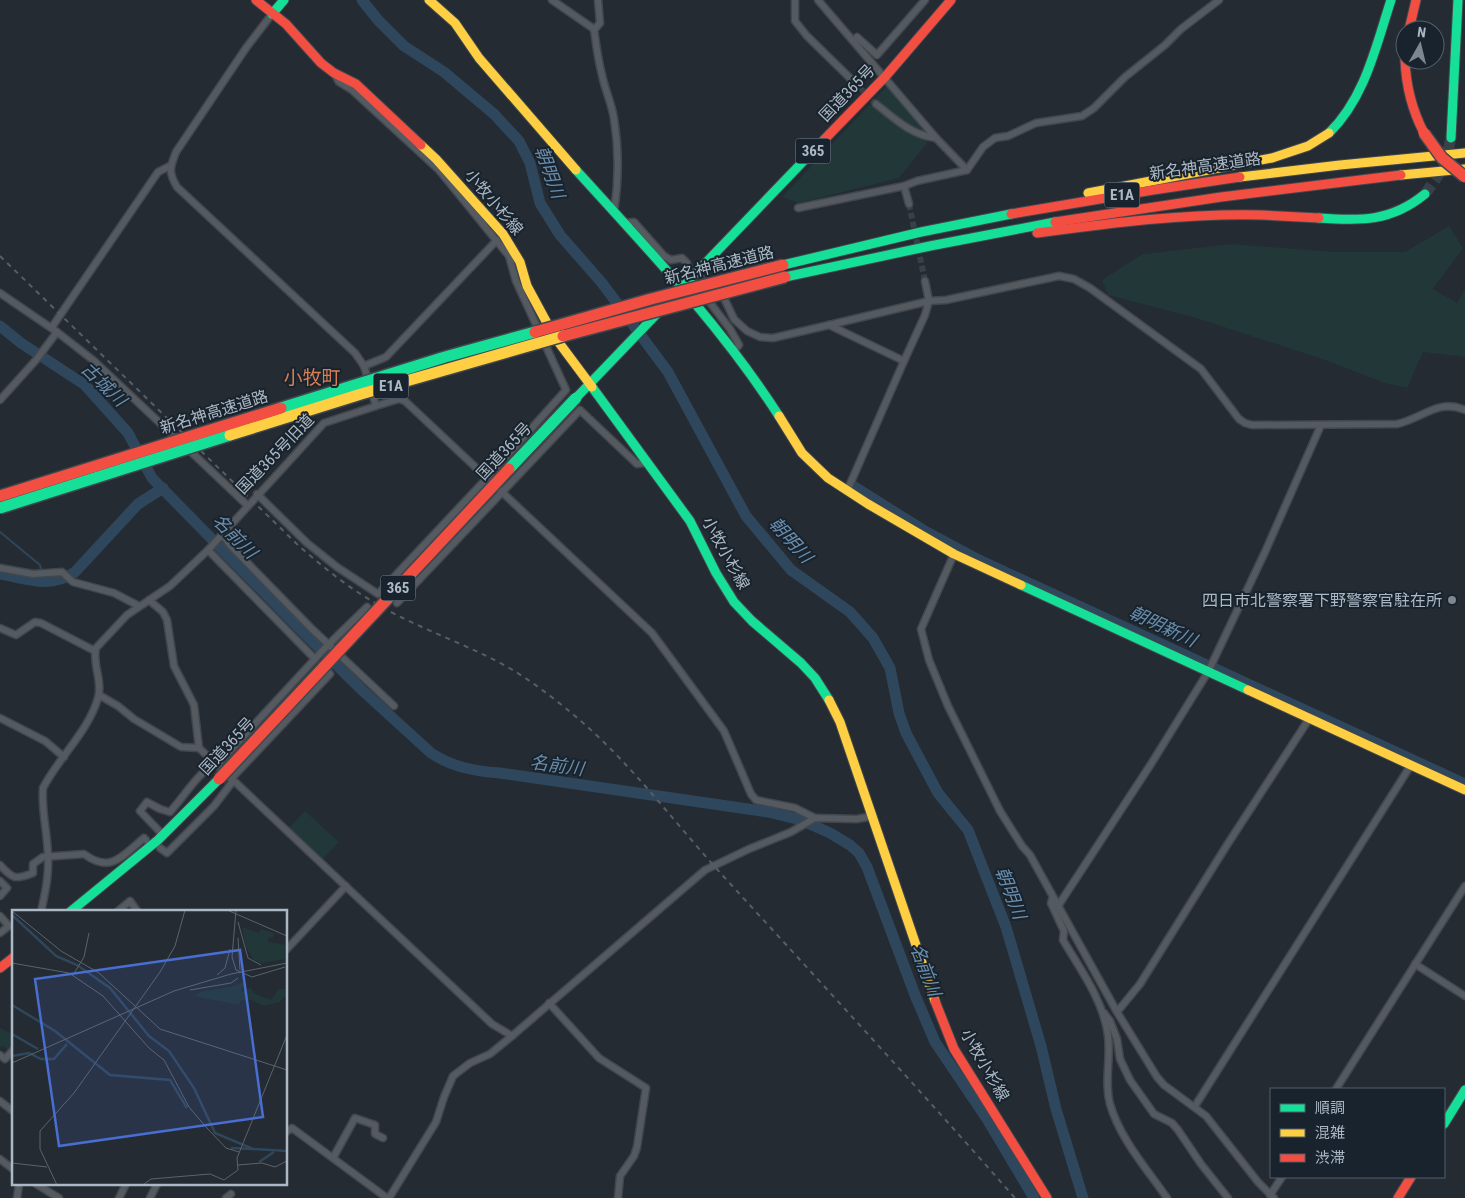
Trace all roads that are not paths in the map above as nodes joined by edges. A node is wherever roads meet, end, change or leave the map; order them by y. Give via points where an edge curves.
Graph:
1 (256, 0) edge
2 (284, 0) edge
3 (428, 0) edge
4 (552, 0) edge
5 (598, 0) edge
6 (795, 0) edge
7 (818, 0) edge
8 (925, 0) edge
9 (951, 0) edge
10 (1219, 0) edge
11 (1391, 0) edge
12 (1416, 0) edge
13 (1458, 0) edge
14 (274, 12) junction
15 (1411, 20) edge
16 (594, 30) junction
17 (858, 37) dead end
18 (1405, 70) edge
19 (334, 73) junction
20 (885, 77) junction
21 (853, 81) tunnel mouth
22 (876, 104) tunnel mouth
23 (936, 138) junction
24 (1451, 138) tunnel mouth
25 (1465, 153) edge
26 (170, 166) junction
27 (1465, 169) edge
28 (967, 170) junction
29 (1465, 177) edge
30 (904, 186) junction
31 (1425, 194) tunnel mouth
32 (909, 204) tunnel mouth
33 (798, 208) dead end
34 (614, 211) junction
35 (625, 222) junction
36 (965, 223) junction
37 (497, 240) junction
38 (872, 258) junction
39 (687, 263) tunnel mouth
40 (925, 281) tunnel mouth
41 (681, 288) junction
42 (0, 293) edge
43 (929, 301) junction
44 (829, 325) junction
45 (55, 330) junction
46 (733, 352) junction
47 (904, 361) junction
48 (364, 366) junction
49 (589, 385) junction
50 (0, 400) edge
51 (376, 406) junction
52 (1465, 410) edge
53 (1321, 426) junction
54 (648, 462) junction
55 (487, 478) junction
56 (502, 491) junction
57 (847, 491) junction
58 (257, 494) junction
59 (0, 496) edge
60 (247, 505) junction
61 (0, 508) edge
62 (221, 535) junction
63 (208, 549) junction
64 (954, 554) junction
65 (0, 568) edge
66 (149, 600) junction
67 (397, 603) dead end
68 (139, 606) junction
69 (367, 607) dead end
70 (0, 628) edge
71 (328, 646) junction
72 (95, 650) junction
73 (316, 658) junction
74 (1210, 669) junction
75 (99, 695) junction
76 (394, 706) dead end
77 (0, 718) edge
78 (1309, 719) junction
79 (199, 748) junction
80 (64, 757) junction
81 (216, 764) junction
82 (1410, 765) junction
83 (228, 779) junction
84 (1465, 790) edge
85 (873, 816) junction
86 (813, 818) junction
87 (163, 835) junction
88 (146, 840) dead end
89 (160, 848) dead end
90 (48, 856) junction
91 (0, 865) edge
92 (0, 881) edge
93 (346, 886) junction
94 (1465, 886) edge
95 (0, 896) edge
96 (1053, 897) junction
97 (1058, 906) junction
98 (41, 910) edge
99 (72, 910) edge
100 (119, 910) edge
101 (137, 910) edge
102 (0, 916) edge
103 (0, 933) edge
104 (288, 948) edge
105 (12, 959) edge
106 (1415, 964) junction
107 (0, 968) edge
108 (1465, 996) edge
109 (549, 1004) junction
110 (1103, 1012) junction
111 (1117, 1012) junction
112 (512, 1036) junction
113 (12, 1051) edge
114 (0, 1055) edge
115 (1337, 1088) edge
116 (1465, 1090) edge
117 (0, 1101) edge
118 (1195, 1106) junction
119 (12, 1110) edge
120 (1445, 1122) edge
121 (288, 1131) edge
122 (383, 1138) dead end
123 (333, 1158) junction
124 (0, 1159) edge
125 (12, 1168) edge
126 (1281, 1178) edge
127 (1410, 1178) edge
128 (39, 1186) edge
129 (124, 1186) edge
130 (157, 1186) edge
131 (1272, 1196) edge
132 (59, 1198) edge
133 (119, 1198) edge
134 (150, 1198) edge
135 (388, 1198) edge
136 (618, 1198) edge
137 (1047, 1198) edge
138 (1167, 1198) edge
139 (1228, 1198) edge
140 (1398, 1198) edge

1 - 14 main road, 小牧小杉線
2 - 14 main road
3 - 34 main road via 455,22 485,65
4 - 16 street
5 - 16 street via 600,23
6 - 21 street via 795,21
7 - 20 street
8 - 17 street via 877,55
9 - 20 main road, 国道365号 / 365
10 - 28 street via 1181,29 1094,108 1082,116 1036,123 1008,136 995,138 983,146
11 - 36 main road via 1356,99 1339,124 1318,141 1272,158 1119,186
12 - 15 main road
13 - 24 main road
14 - 19 main road, 小牧小杉線
14 - 26 street via 181,144
16 - 34 street via 616,132 618,187
18 - 29 main road, bridge via 1410,102 1424,133 1442,158
19 - 37 street via 339,82 352,90 439,170
19 - 49 main road, 小牧小杉線 via 356,84 436,159 503,234 520,262 527,286 554,336
20 - 23 street
20 - 41 main road, 国道365号 / 365
22 - 23 street via 908,129
23 - 28 street
25 - 36 main road, 新名神高速道路 / E1A via 1278,172 1065,204
26 - 45 street via 158,172
26 - 48 street via 171,177 177,187 355,353
27 - 38 main road, 新名神高速道路 / E1A via 1281,189 1074,219
28 - 30 street
30 - 32 street
30 - 33 street
31 - 38 main road via 1400,211 1371,219 1254,216 1132,221
34 - 35 main road
35 - 39 street via 634,222 664,256 671,260 682,258
35 - 41 main road
36 - 59 main road, 新名神高速道路 / E1A, bridge via 783,265 497,342
37 - 48 street via 386,357
37 - 55 street via 508,256 516,281 566,390
38 - 61 main road, 新名神高速道路 / E1A, bridge via 652,311 438,372
40 - 43 street
41 - 46 main road
41 - 49 main road, 国道365号 / 365, bridge
42 - 45 street
43 - 44 street
43 - 47 street
43 - 53 street via 1059,276 1074,279 1201,369 1245,423 1252,426
44 - 46 street via 773,338 760,337 734,319 724,298 706,281 703,293 739,345
44 - 47 street
45 - 50 street via 44,350
45 - 60 street via 115,380
46 - 57 main road via 762,390 802,453
47 - 57 street
48 - 51 street
49 - 54 main road, 小牧小杉線
49 - 83 main road, 国道365号 / 365, bridge
51 - 55 street, 国道365号旧道 via 400,399 405,401
51 - 58 street, 国道365号旧道 via 324,423
52 - 53 street via 1439,406 1397,424
53 - 74 street
54 - 56 street via 637,464 580,410
54 - 85 main road, 小牧小杉線 via 690,521 718,578 734,602 810,672 828,698 840,722
55 - 56 street
55 - 58 street via 378,594 337,567
56 - 67 street
56 - 86 street via 652,633 724,731 756,800 795,808
57 - 64 main road
58 - 60 street, 国道365号旧道
60 - 62 street, 国道365号旧道
62 - 63 street, 国道365号旧道
62 - 71 street
63 - 66 street, 国道365号旧道 via 170,586
63 - 73 street
64 - 74 main road
64 - 96 street via 921,629 929,660 1000,811
65 - 68 street via 33,574 63,573 74,582 114,593
66 - 68 street, 国道365号旧道
66 - 79 street via 168,620 174,666 194,705
68 - 72 street, 国道365号旧道
69 - 71 street
70 - 72 street via 16,635 35,622 41,623
71 - 73 street
71 - 76 street
72 - 75 street
73 - 81 street
73 - 83 street via 330,674
74 - 78 main road
74 - 97 street
75 - 79 street via 181,747
75 - 80 street
77 - 80 street via 45,741
78 - 82 main road
78 - 111 street via 1140,984
79 - 81 street
80 - 90 street via 43,788
81 - 83 street
81 - 87 street via 202,773 170,812 147,802 140,811
82 - 84 main road
82 - 118 street
83 - 87 main road, 国道365号 / 365
83 - 89 street via 214,806 167,853
83 - 93 street
85 - 86 street
85 - 137 main road, 小牧小杉線 via 954,1049
86 - 109 street via 791,832 705,870
87 - 99 main road, 国道365号 / 365
88 - 90 street via 144,838 115,862 93,861 84,854
90 - 91 street via 33,864 33,873 21,878 10,876
90 - 98 street via 48,879
92 - 95 street via 7,888
93 - 104 street
93 - 112 street via 492,1024
94 - 106 street
96 - 97 street
96 - 110 street via 1051,903 1064,931 1063,940
97 - 111 street
100 - 101 street via 130,901
102 - 103 street via 9,926
105 - 107 main road
106 - 108 street
106 - 115 street
109 - 112 street
109 - 136 street via 599,1058 646,1088 637,1147 620,1176
110 - 138 street via 1108,1036 1110,1103 1118,1124
110 - 139 street via 1110,1021 1120,1059 1130,1080 1154,1114 1178,1130
111 - 118 street via 1157,1077
112 - 135 street via 490,1054 453,1076 436,1122
113 - 114 street via 5,1059
116 - 120 main road
117 - 119 street
118 - 131 street
121 - 123 street via 292,1128
122 - 123 street via 375,1134 375,1125 355,1118
123 - 135 street
124 - 125 street
126 - 131 street
127 - 140 main road
128 - 132 street
129 - 133 street
130 - 134 street

